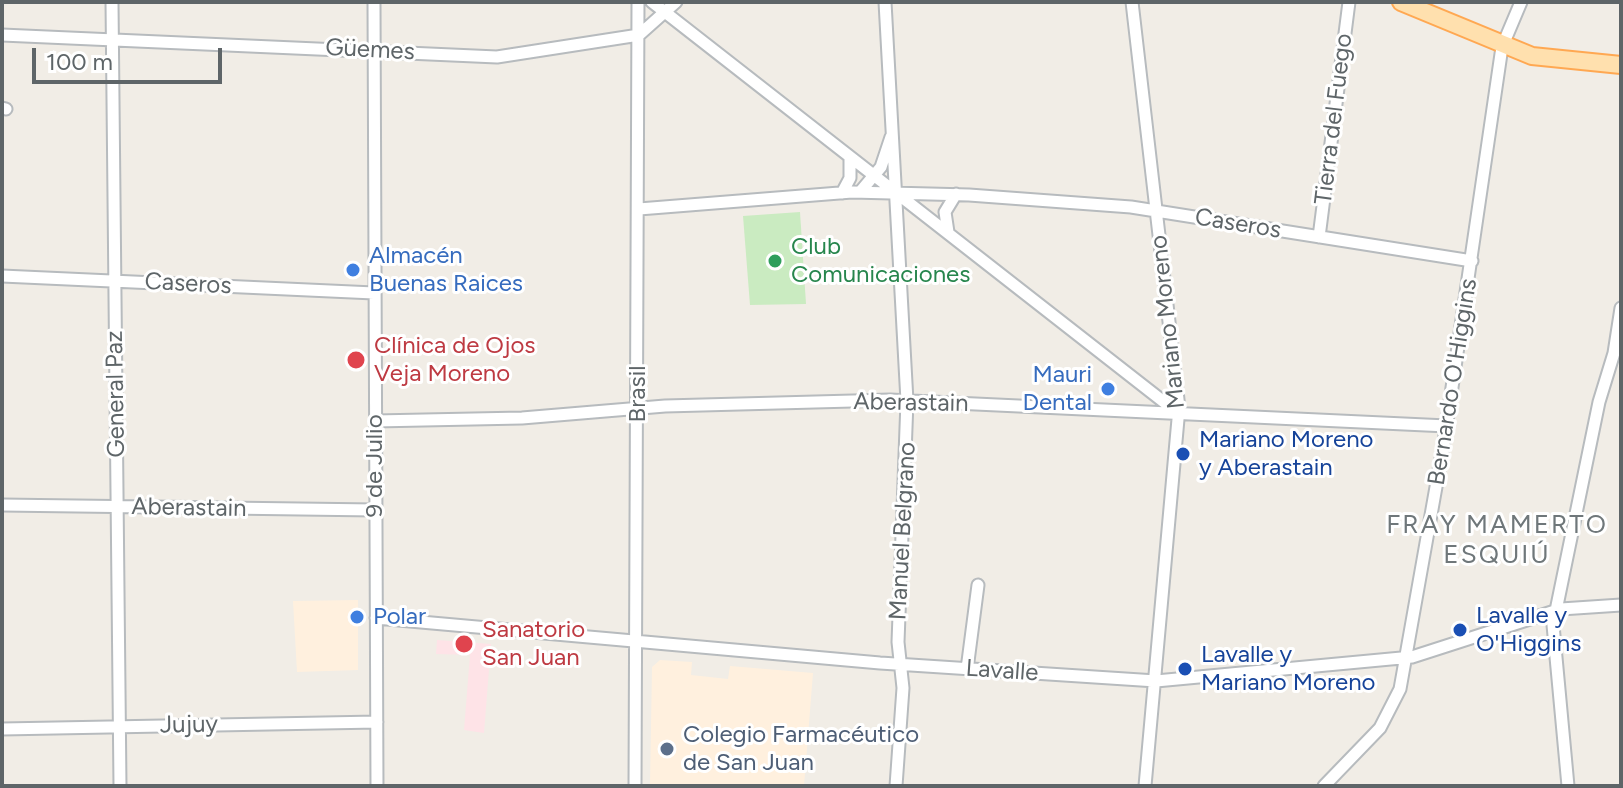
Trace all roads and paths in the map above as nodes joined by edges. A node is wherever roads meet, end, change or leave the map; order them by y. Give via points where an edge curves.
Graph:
1 (112, 2) edge
2 (374, 2) edge
3 (638, 2) edge
4 (652, 2) edge
5 (676, 2) edge
6 (885, 2) edge
7 (1132, 2) edge
8 (1349, 2) edge
9 (1401, 2) edge
10 (1521, 2) edge
11 (665, 12) junction
12 (2, 35) edge
13 (639, 35) junction
14 (113, 39) junction
15 (1503, 44) junction
16 (374, 50) junction
17 (1621, 65) edge
18 (892, 132) junction
19 (850, 158) junction
20 (875, 176) junction
21 (860, 192) junction
22 (897, 192) junction
23 (842, 193) junction
24 (956, 194) junction
25 (639, 209) junction
26 (1156, 211) junction
27 (948, 232) junction
28 (1319, 237) junction
29 (1472, 261) junction
30 (2, 276) edge
31 (115, 281) junction
32 (374, 293) junction
33 (1621, 308) edge
34 (1621, 341) edge
35 (1614, 353) junction
36 (907, 401) junction
37 (638, 409) junction
38 (1178, 413) junction
39 (375, 421) junction
40 (1447, 426) junction
41 (2, 505) edge
42 (117, 507) junction
43 (375, 510) junction
44 (978, 585) dead end
45 (1621, 605) edge
46 (1556, 611) junction
47 (376, 618) junction
48 (637, 642) junction
49 (1406, 658) junction
50 (900, 665) junction
51 (967, 669) junction
52 (1154, 681) junction
53 (377, 722) junction
54 (119, 726) junction
55 (2, 729) edge
56 (120, 786) edge
57 (377, 786) edge
58 (635, 786) edge
59 (896, 786) edge
60 (1145, 786) edge
61 (1324, 786) edge
62 (1568, 786) edge

1 - 14 street, General Paz
2 - 16 street, 9 de Julio
3 - 13 street, Brasil
4 - 11 street
5 - 11 street
6 - 18 street, Manuel Belgrano
7 - 26 street, Mariano Moreno
8 - 28 street, Tierra del Fuego
9 - 15 main road
10 - 15 street, Bernardo O'Higgins
11 - 13 street
11 - 19 street
12 - 14 street, Güemes
13 - 16 street, Güemes via 497,57
13 - 25 street, Brasil
14 - 16 street, Güemes
14 - 31 street, General Paz
15 - 17 main road via 1532,56
15 - 29 street, Bernardo O'Higgins
16 - 32 street, 9 de Julio
18 - 20 street, Manuel Belgrano
18 - 22 street, Manuel Belgrano
19 - 20 street
19 - 23 street via 852,173
20 - 21 street, Manuel Belgrano
20 - 22 street
21 - 22 street, Caseros
21 - 23 street, Caseros
22 - 24 street, Caseros
22 - 27 street
22 - 36 street, Manuel Belgrano
23 - 25 street, Caseros
24 - 26 street, Caseros
24 - 27 street via 945,212
25 - 37 street, Brasil
26 - 28 street, Caseros
26 - 38 street, Mariano Moreno
27 - 38 street
28 - 29 street, Caseros
29 - 40 street, Bernardo O'Higgins
30 - 31 street, Caseros
31 - 32 street, Caseros
31 - 42 street, General Paz
32 - 39 street, 9 de Julio
33 - 35 street
34 - 35 street
35 - 46 street
36 - 37 street, Aberastain
36 - 38 street, Aberastain
36 - 50 street, Manuel Belgrano
37 - 39 street, Aberastain
37 - 48 street, Brasil
38 - 40 street, Aberastain
38 - 52 street, Mariano Moreno
39 - 43 street, 9 de Julio
40 - 49 street, Bernardo O'Higgins
41 - 42 street, Aberastain
42 - 43 street, Aberastain
42 - 54 street, General Paz
43 - 47 street, 9 de Julio
44 - 51 street
45 - 46 street, Lavalle
46 - 49 street, Lavalle
46 - 62 street
47 - 48 street, Lavalle
47 - 53 street, 9 de Julio
48 - 50 street, Lavalle
48 - 58 street, Brasil
49 - 52 street, Lavalle
49 - 61 street, Bernardo O'Higgins via 1386,720
50 - 51 street, Lavalle
50 - 59 street, Manuel Belgrano
51 - 52 street, Lavalle
52 - 60 street, Mariano Moreno
53 - 54 street, Jujuy
53 - 57 street, 9 de Julio
54 - 55 street, Jujuy
54 - 56 street, General Paz

